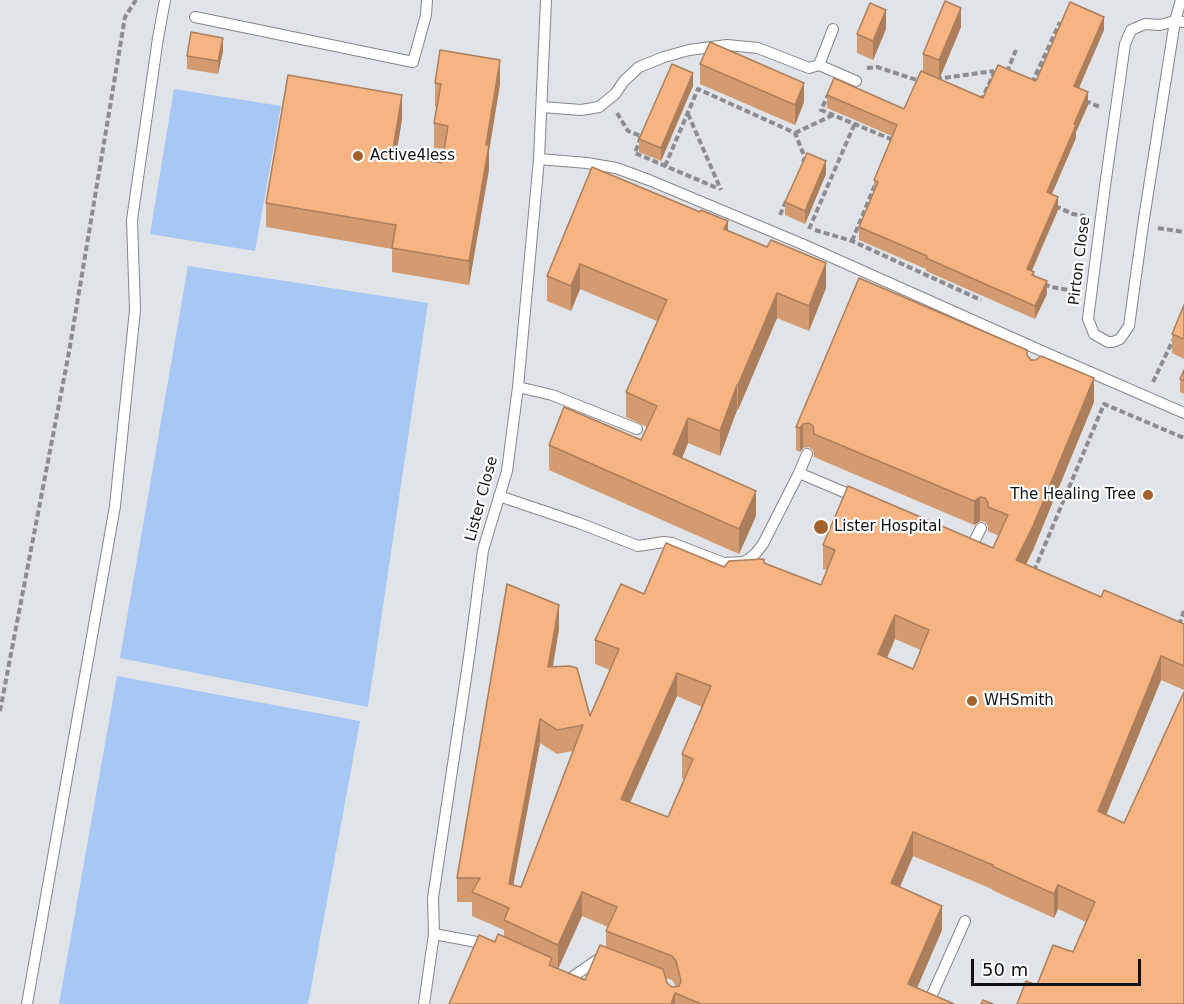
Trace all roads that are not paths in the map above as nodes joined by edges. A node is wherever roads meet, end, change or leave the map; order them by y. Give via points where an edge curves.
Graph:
1 (165, 0) edge
2 (427, 0) edge
3 (546, 0) edge
4 (1181, 0) edge
5 (195, 17) dead end
6 (1180, 22) edge
7 (833, 29) dead end
8 (819, 65) junction
9 (856, 81) dead end
10 (542, 107) junction
11 (539, 159) junction
12 (518, 387) junction
13 (1184, 413) edge
14 (637, 429) dead end
15 (807, 454) dead end
16 (800, 473) junction
17 (499, 496) junction
18 (864, 500) edge
19 (981, 528) dead end
20 (961, 542) edge
21 (965, 921) dead end
22 (434, 934) junction
23 (502, 952) edge
24 (618, 968) edge
25 (554, 975) edge
26 (27, 1004) edge
27 (424, 1004) edge
28 (928, 1004) edge

1 - 26 lane via 132,220 135,310 115,506
2 - 5 lane via 413,62
3 - 10 lane, Lister Close
4 - 6 lane
6 - 6 lane, Pirton Close via 1145,24 1131,30 1125,44 1088,319 1094,334 1103,341 1120,339 1129,326
7 - 8 lane
8 - 9 lane
8 - 10 lane via 809,68 758,48 728,45 689,50 639,67 599,107
10 - 11 lane, Lister Close
11 - 12 lane, Lister Close
11 - 13 lane via 616,168 802,244 1043,356
12 - 14 lane via 552,395
12 - 17 lane, Lister Close via 507,471
15 - 16 lane
16 - 17 lane via 763,544 749,559 733,563 672,543 638,546
16 - 18 lane
17 - 22 lane, Lister Close via 483,550 433,898
19 - 20 lane via 972,546
21 - 28 lane
22 - 23 lane via 482,943
22 - 27 lane, Lister Close
24 - 25 lane via 597,960 568,980

